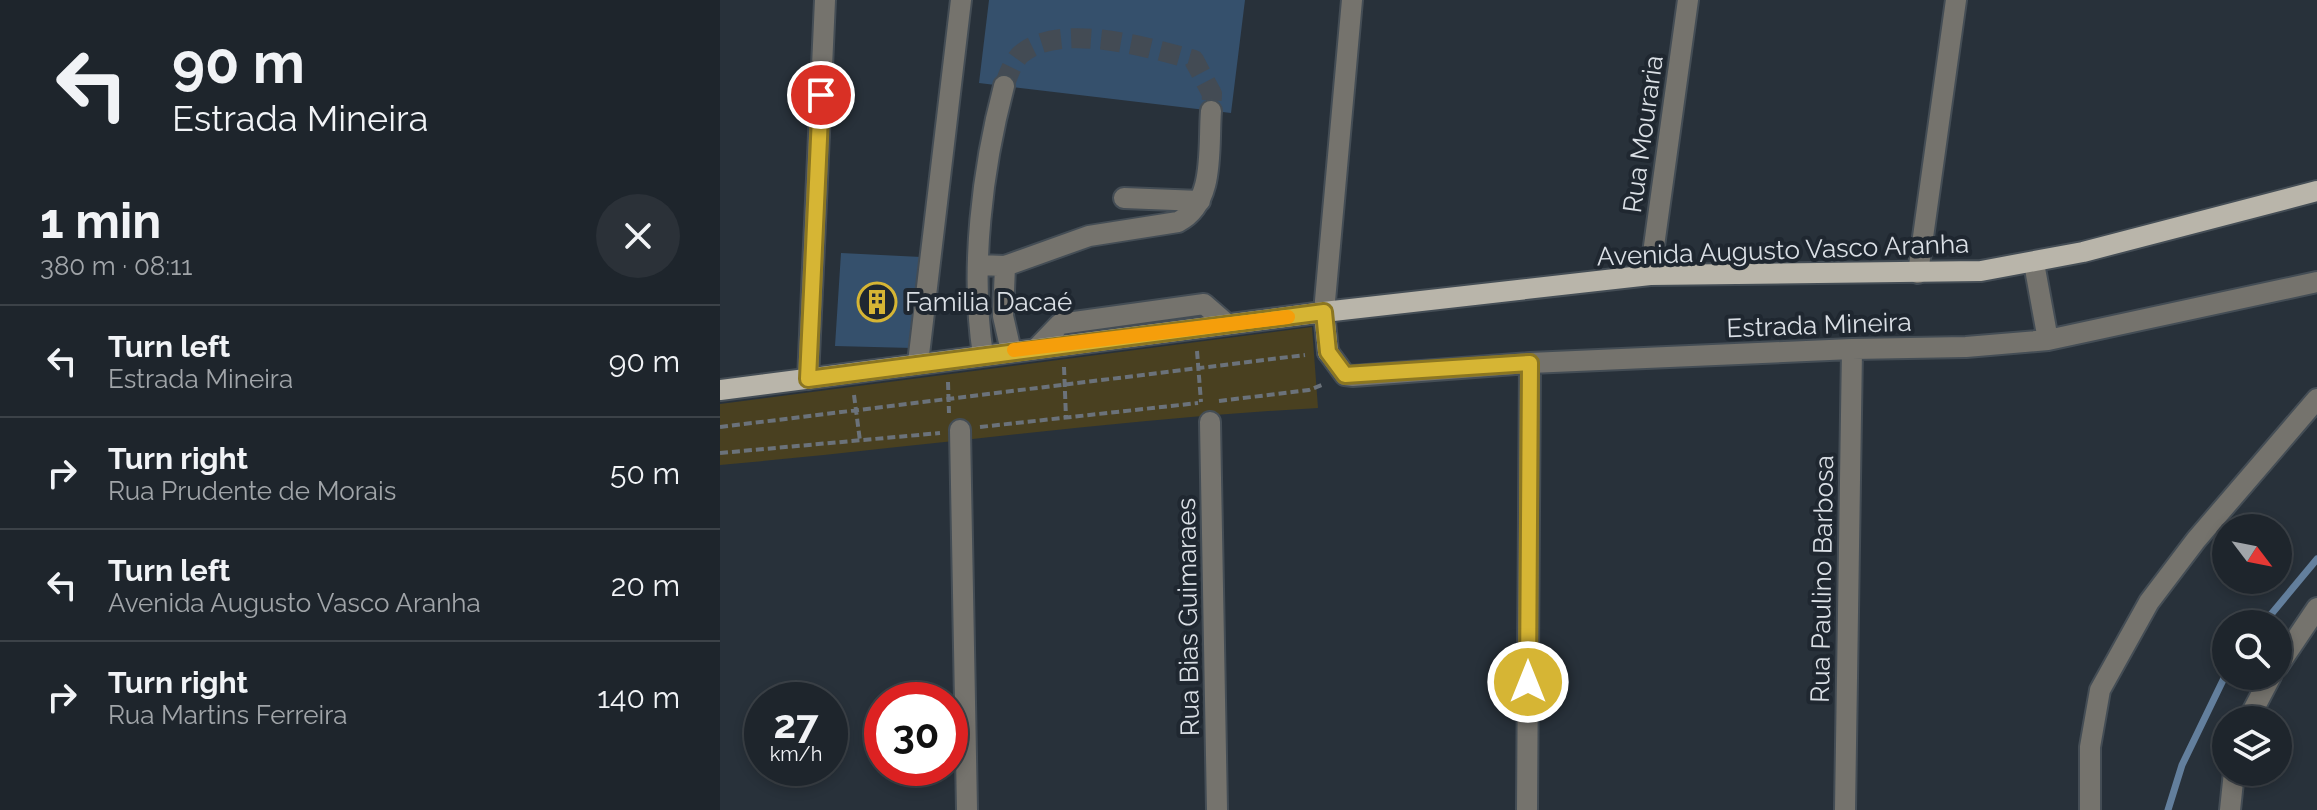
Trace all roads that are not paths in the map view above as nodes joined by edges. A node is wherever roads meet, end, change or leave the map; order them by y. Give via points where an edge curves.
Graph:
1 (825, 0) edge
2 (961, 0) edge
3 (1352, 0) edge
4 (1688, 0) edge
5 (1956, 0) edge
6 (1004, 86) tunnel mouth
7 (1211, 111) tunnel mouth
8 (2317, 191) edge
9 (1124, 198) dead end
10 (1200, 201) junction
11 (2034, 263) junction
12 (978, 265) junction
13 (1005, 266) junction
14 (1918, 273) junction
15 (1650, 275) junction
16 (2317, 282) edge
17 (1324, 312) junction
18 (1227, 324) junction
19 (2048, 340) junction
20 (1037, 348) junction
21 (1852, 349) junction
22 (1011, 351) junction
23 (1328, 352) joint
24 (983, 355) junction
25 (918, 363) junction
26 (1530, 363) junction
27 (808, 379) junction
28 (720, 390) edge
29 (2317, 399) edge
30 (1210, 422) dead end
31 (956, 430) road end
32 (2317, 608) edge
33 (2292, 645) edge
34 (2233, 786) edge
35 (967, 810) edge
36 (1217, 810) edge
37 (1527, 810) edge
38 (1845, 810) edge
39 (2090, 810) edge
40 (2230, 810) edge

1 - 27 street
2 - 25 street
3 - 17 street
4 - 15 street, Rua Mouraria
5 - 14 street
6 - 12 street via 992,136
7 - 10 street via 1207,177
8 - 11 main road, Avenida Augusto Vasco Aranha
9 - 10 street
10 - 13 street via 1178,222 1089,236
11 - 14 main road, Avenida Augusto Vasco Aranha
11 - 19 street
12 - 13 street
12 - 24 street
13 - 22 street via 1003,316
14 - 15 main road, Avenida Augusto Vasco Aranha
15 - 17 main road, Avenida Augusto Vasco Aranha
16 - 19 street, Estrada Mineira
17 - 18 main road, Avenida Augusto Vasco Aranha
17 - 23 main road
18 - 20 main road, Avenida Augusto Vasco Aranha
18 - 20 street via 1204,304 1060,324
19 - 21 street, Estrada Mineira
20 - 22 main road, Avenida Augusto Vasco Aranha
21 - 26 street, Estrada Mineira
21 - 38 street, Rua Paulino Barbosa
22 - 24 main road, Avenida Augusto Vasco Aranha
23 - 26 street, Estrada Mineira via 1345,375
24 - 25 main road, Avenida Augusto Vasco Aranha
25 - 27 main road, Avenida Augusto Vasco Aranha
26 - 37 street
27 - 28 main road, Avenida Augusto Vasco Aranha
29 - 39 street via 2149,602 2100,690 2090,747
30 - 36 street, Rua Bias Guimaraes
31 - 35 street
32 - 33 street
34 - 40 street

